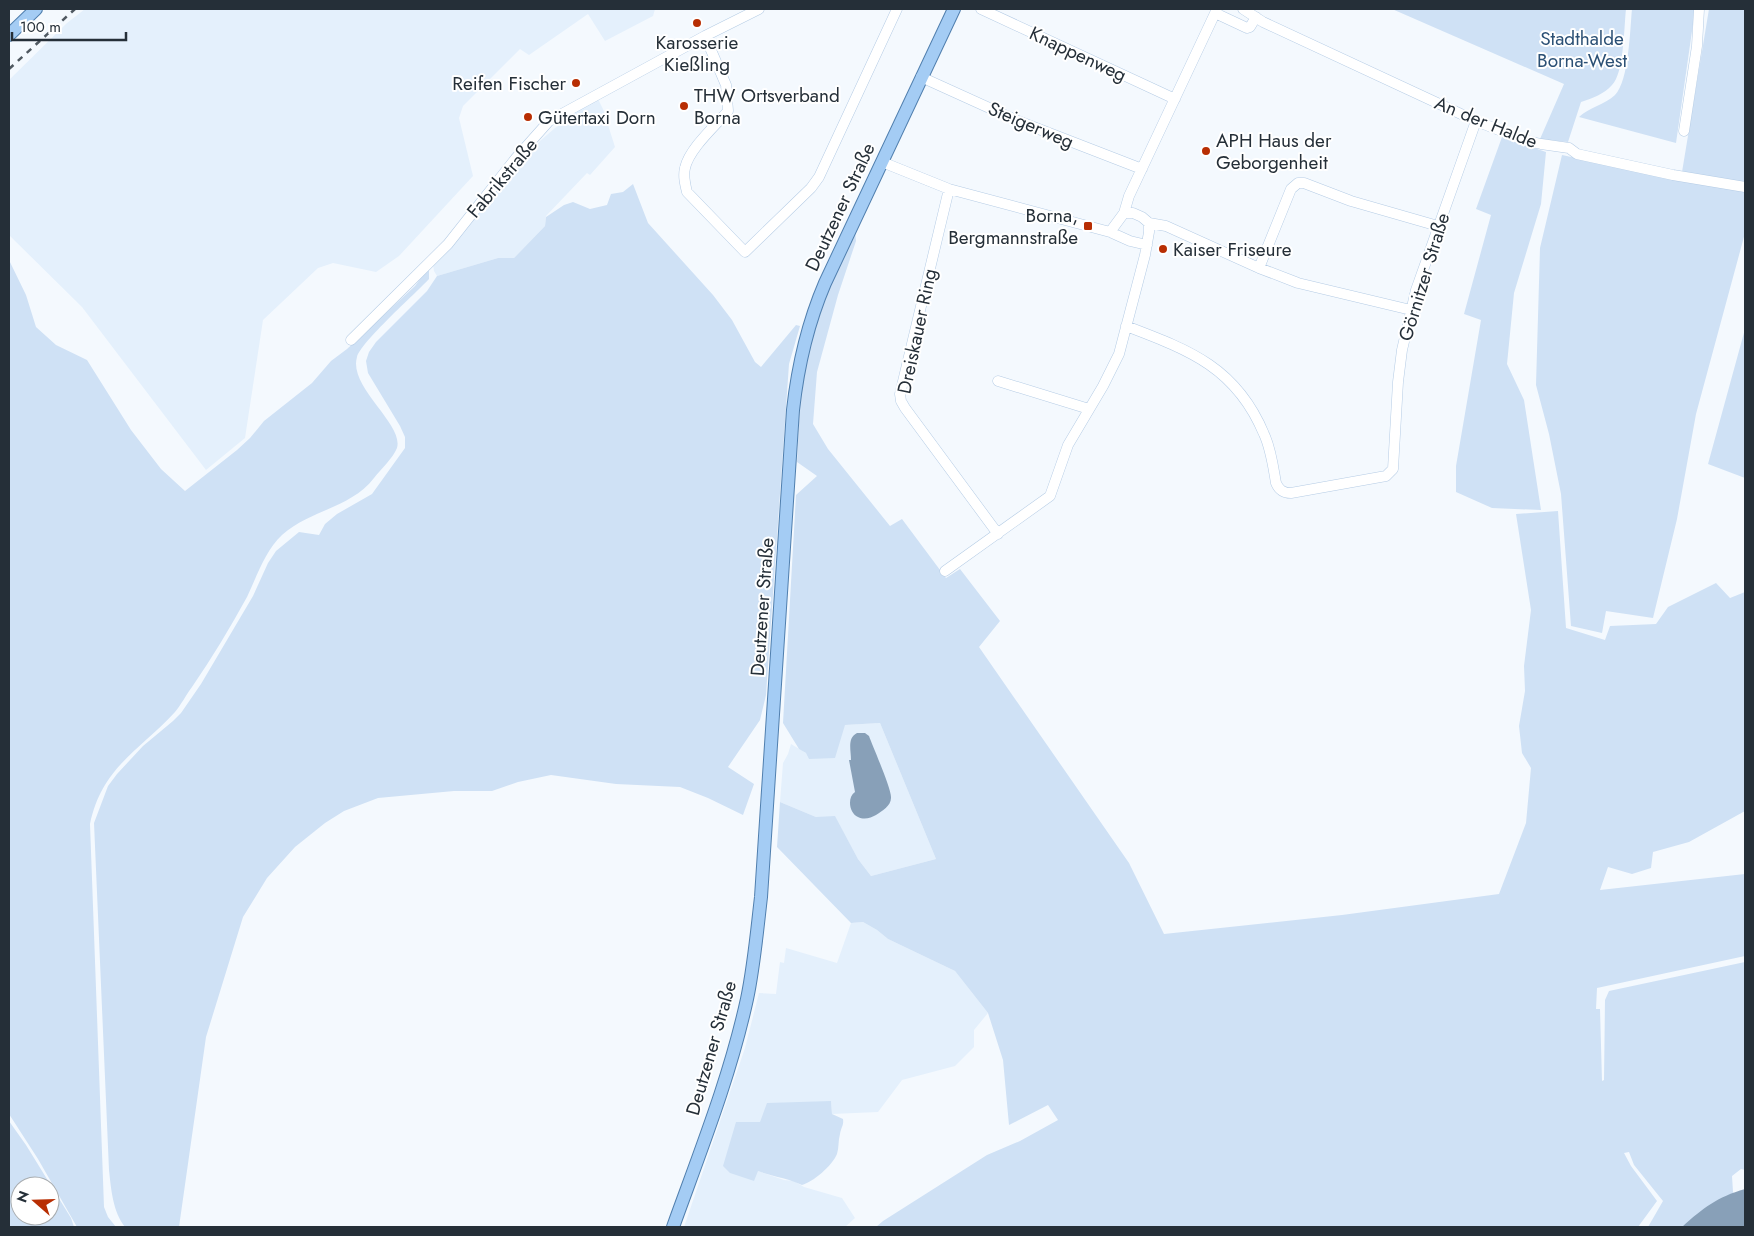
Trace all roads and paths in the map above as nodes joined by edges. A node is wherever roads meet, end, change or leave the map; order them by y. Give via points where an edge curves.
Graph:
1 (36, 9) edge
2 (759, 9) edge
3 (898, 9) edge
4 (954, 9) edge
5 (981, 9) edge
6 (1243, 9) edge
7 (1699, 9) edge
8 (1216, 11) edge
9 (1256, 17) junction
10 (9, 35) edge
11 (705, 36) junction
12 (921, 77) junction
13 (1175, 99) junction
14 (1476, 121) junction
15 (1684, 131) dead end
16 (882, 162) junction
17 (1142, 169) junction
18 (1745, 187) edge
19 (949, 189) junction
20 (1124, 213) junction
21 (1149, 223) junction
22 (1438, 226) junction
23 (1110, 232) junction
24 (1147, 245) junction
25 (1259, 268) junction
26 (1411, 310) junction
27 (1126, 326) junction
28 (351, 340) dead end
29 (998, 381) dead end
30 (1089, 410) junction
31 (998, 534) junction
32 (945, 571) dead end
33 (673, 1227) edge

1 - 10 main road
2 - 11 street, Fabrikstraße
3 - 11 street via 819,176 811,188 745,252 687,192 684,179 693,151 728,111 726,84
4 - 12 main road, Deutzener Straße
5 - 13 street, Knappenweg
6 - 9 street, An der Halde
7 - 15 street via 1697,46
8 - 9 street via 1247,28
8 - 13 street
9 - 14 street, An der Halde
11 - 28 street, Fabrikstraße via 549,121 448,244
12 - 16 main road, Deutzener Straße
12 - 17 street, Steigerweg via 1018,121
13 - 17 street
14 - 18 street, An der Halde via 1524,140 1568,148 1577,154
14 - 22 street, Görnitzer Straße
16 - 19 street
16 - 33 main road, Deutzener Straße via 816,303 799,363 756,937 747,997 731,1060
17 - 20 street
19 - 23 street
19 - 31 street, Dreiskauer Ring via 900,394 901,401
20 - 21 street via 1133,213
20 - 23 street
21 - 24 street
21 - 25 street via 1166,226
22 - 25 street via 1298,183 1292,189
22 - 26 street, Görnitzer Straße
23 - 24 street
24 - 27 street
25 - 26 street via 1298,283
26 - 27 street, Görnitzer Straße via 1398,382 1394,469 1386,476 1291,493 1284,493 1278,486 1265,435 1248,404 1229,380 1192,353
27 - 30 street via 1116,362
29 - 30 street
30 - 31 street via 1068,445 1050,496
31 - 32 street

